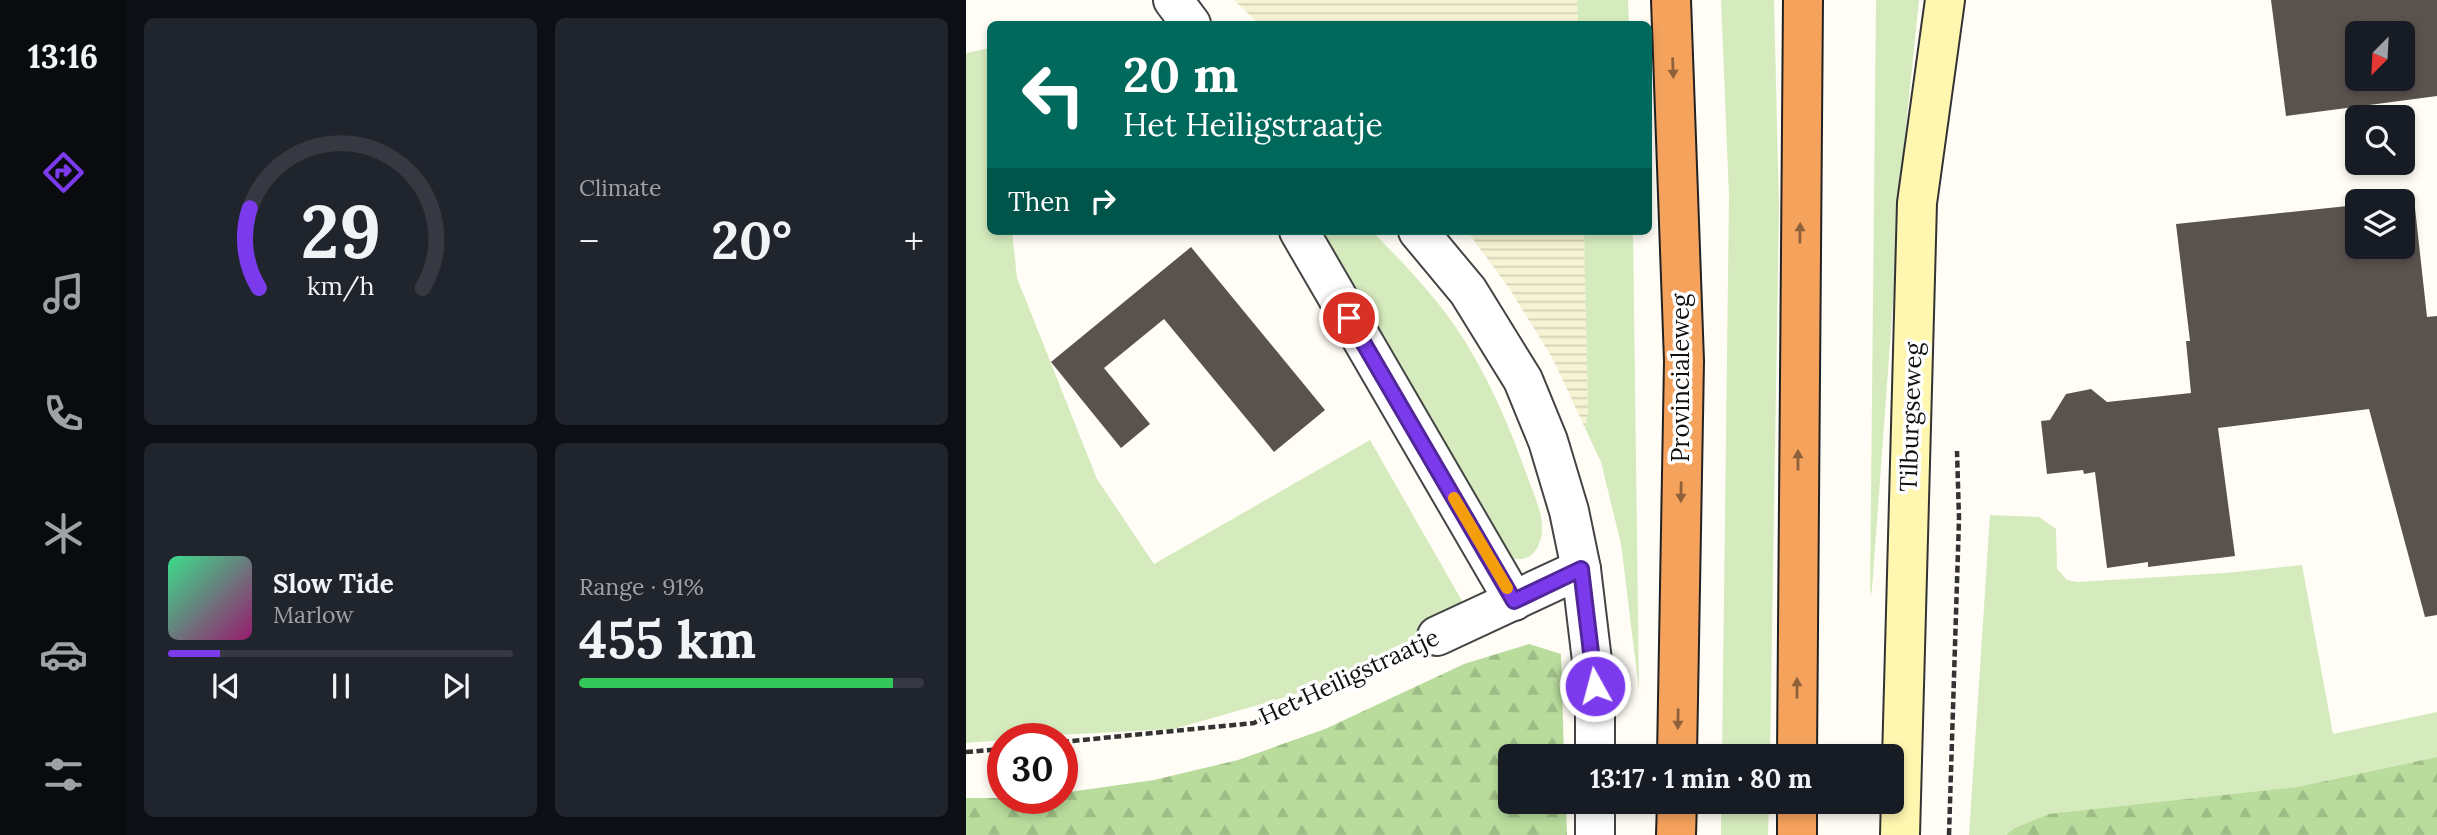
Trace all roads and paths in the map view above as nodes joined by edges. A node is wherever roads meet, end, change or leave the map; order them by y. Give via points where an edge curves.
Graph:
1 (1172, 0) edge
2 (1671, 0) edge
3 (1803, 0) edge
4 (1945, 0) edge
5 (1189, 21) edge
6 (1301, 235) edge
7 (1421, 235) edge
8 (1581, 569) junction
9 (1514, 601) junction
10 (1437, 636) joint
11 (1078, 740) edge
12 (1595, 744) edge
13 (1677, 744) edge
14 (1797, 744) edge
15 (987, 750) edge
16 (966, 752) edge
17 (1595, 814) edge
18 (1676, 814) edge
19 (1797, 814) edge
20 (1595, 835) edge
21 (1676, 835) edge
22 (1797, 835) edge
23 (1900, 835) edge

1 - 5 street
2 -> 13 highway, Provincialeweg via 1684,361
14 -> 3 highway
4 - 23 street, Tilburgseweg via 1917,203
6 - 9 street
7 - 8 street via 1468,291 1523,380 1548,441
8 - 9 street, Het Heiligstraatje
8 - 12 street via 1595,686
9 - 10 street, Het Heiligstraatje
10 - 11 path, Het Heiligstraatje via 1254,723
15 - 16 path
17 - 20 street
18 - 21 highway
19 - 22 highway

